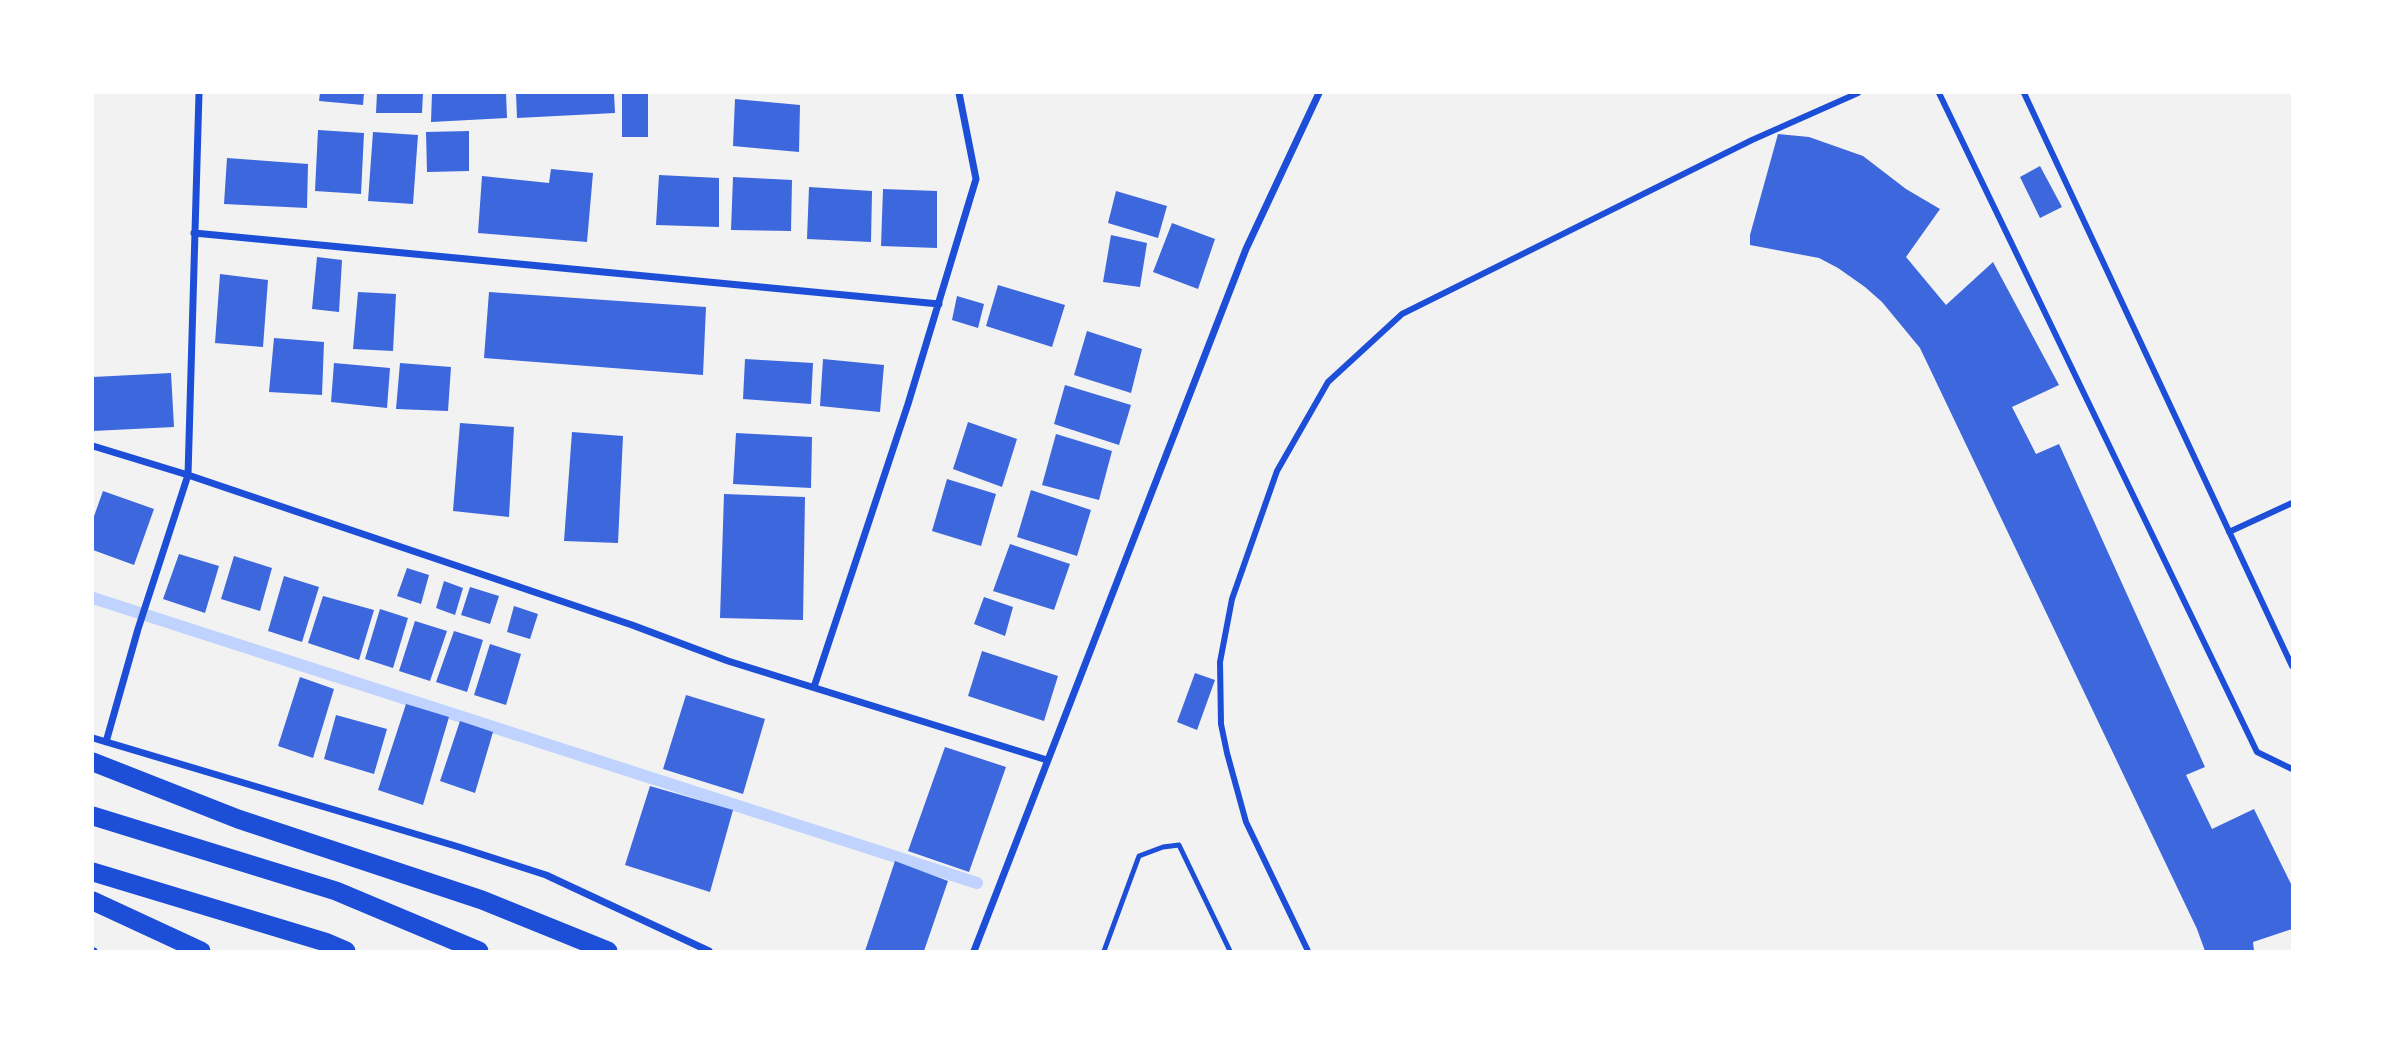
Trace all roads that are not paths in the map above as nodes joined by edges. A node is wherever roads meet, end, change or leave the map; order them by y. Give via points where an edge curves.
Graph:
1 (199, 93) edge
2 (959, 93) edge
3 (1319, 93) edge
4 (1858, 93) edge
5 (1939, 93) edge
6 (2024, 93) edge
7 (194, 233) junction
8 (939, 304) junction
9 (93, 446) edge
10 (188, 475) junction
11 (2292, 503) edge
12 (2229, 532) junction
13 (2292, 666) edge
14 (814, 687) junction
15 (93, 738) edge
16 (106, 741) junction
17 (1047, 761) junction
18 (93, 762) edge
19 (2292, 769) edge
20 (93, 816) edge
21 (93, 872) edge
22 (93, 901) edge
23 (201, 951) edge
24 (345, 951) edge
25 (479, 951) edge
26 (608, 951) edge
27 (709, 951) edge
28 (974, 951) edge
29 (1104, 951) edge
30 (1230, 951) edge
31 (1308, 951) edge

1 - 7 street
2 - 8 street via 976,179
3 - 17 street via 1246,249
4 - 31 street via 1752,140 1402,314 1328,382 1278,471 1232,599 1220,662 1221,724 1247,822
5 - 19 street via 2257,752
6 - 12 street
7 - 8 street
7 - 10 street
8 - 14 street
9 - 10 street
10 - 14 street
10 - 16 street
11 - 12 street
12 - 13 street
14 - 17 street
15 - 16 street
16 - 27 street via 546,875
17 - 28 street
18 - 26 highway via 238,819 482,900
20 - 25 highway via 336,891
21 - 24 highway
22 - 23 highway
29 - 30 lane via 1139,856 1179,845

